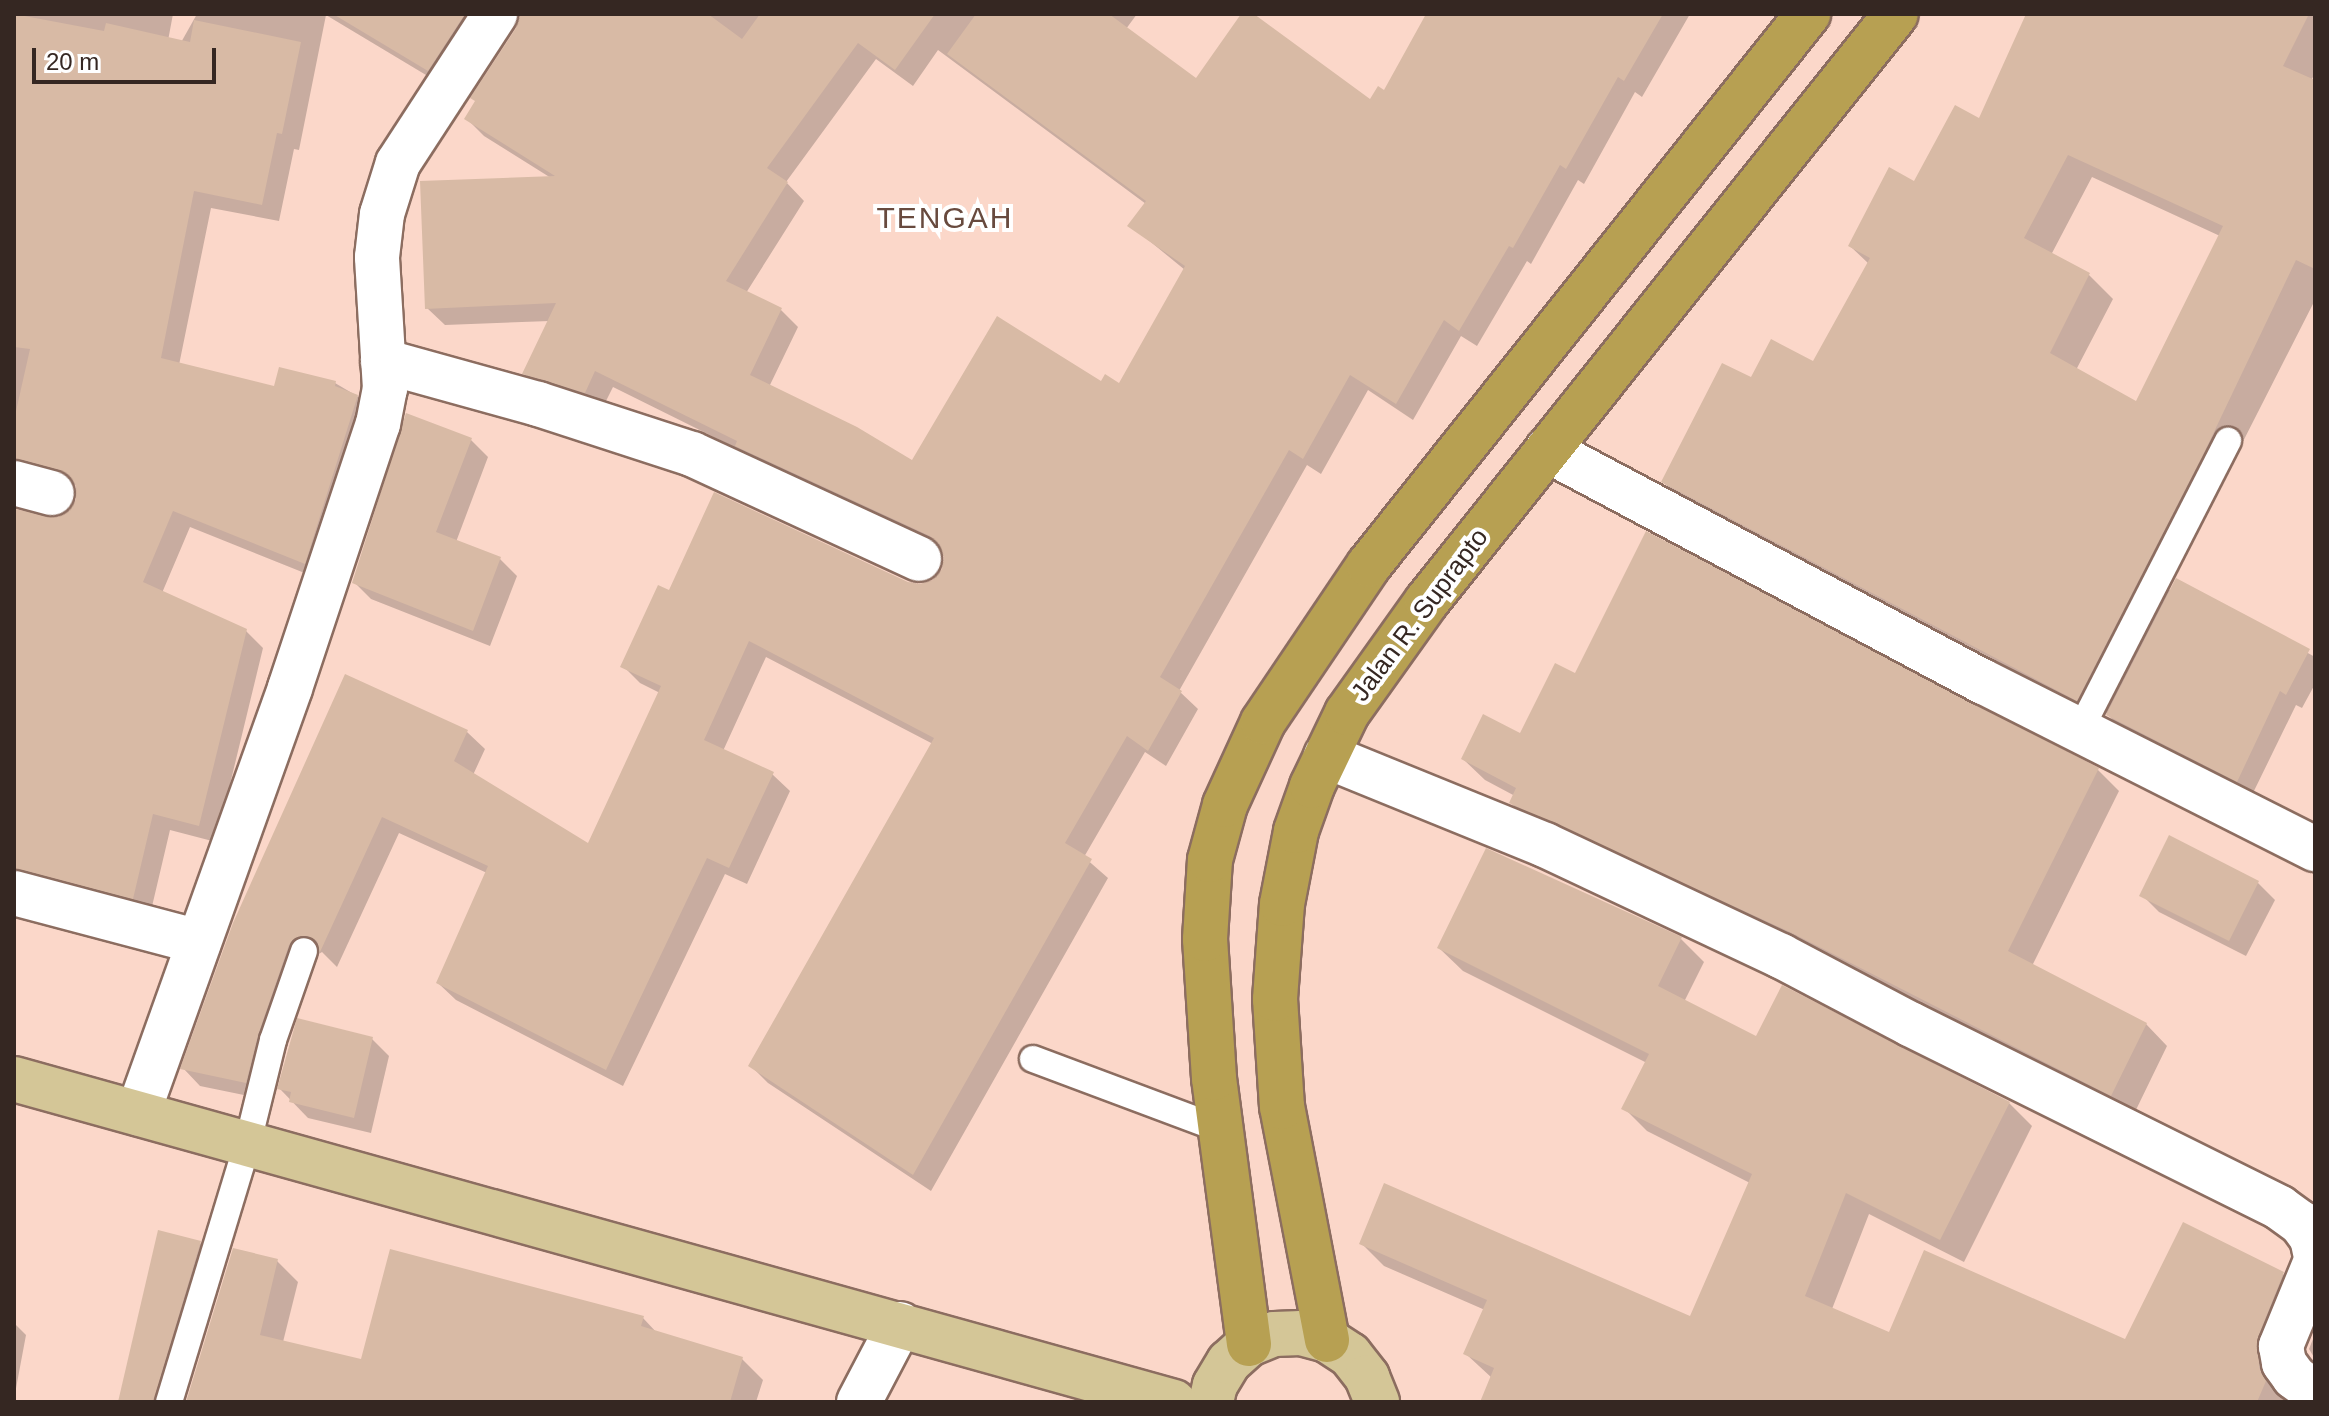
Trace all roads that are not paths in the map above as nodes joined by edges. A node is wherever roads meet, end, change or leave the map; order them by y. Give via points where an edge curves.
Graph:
1 (495, 14) edge
2 (1808, 14) edge
3 (1896, 14) edge
4 (383, 361) junction
5 (2228, 441) dead end
6 (1547, 450) junction
7 (919, 559) dead end
8 (2080, 730) junction
9 (1326, 756) junction
10 (2315, 849) edge
11 (14, 893) edge
12 (199, 942) junction
13 (304, 951) dead end
14 (1033, 1059) dead end
15 (14, 1079) edge
16 (138, 1113) junction
17 (1220, 1129) junction
18 (247, 1146) junction
19 (2315, 1252) edge
20 (2315, 1263) edge
21 (900, 1324) junction
22 (1327, 1340) junction
23 (1249, 1344) junction
24 (2315, 1392) edge
25 (169, 1402) edge
26 (859, 1402) edge
27 (1174, 1402) edge
28 (1211, 1402) edge
29 (1377, 1402) edge

1 - 4 street via 398,163 382,214 377,280
2 - 17 highway via 1369,565 1263,722 1225,805 1210,860 1205,939
3 - 6 highway, Jalan R. Suprapto
4 - 7 street via 692,454
4 - 12 street via 385,389 378,424
5 - 8 lane
6 - 8 street
6 - 9 highway, Jalan R. Suprapto via 1427,601 1347,713
8 - 10 street
9 - 19 street via 1545,845 1781,956 2280,1208 2301,1223
9 - 22 highway, Jalan R. Suprapto via 1296,831 1282,904 1275,999 1282,1107
11 - 12 street
12 - 16 street
13 - 18 lane via 268,1055
14 - 17 lane
15 - 16 main road
16 - 18 main road
17 - 23 highway
18 - 21 main road
18 - 25 lane
20 - 24 street via 2281,1346 2294,1377
21 - 26 street
21 - 27 main road
22 - 23 main road via 1301,1333 1274,1334
22 - 29 main road via 1350,1355
23 - 28 main road via 1229,1362

